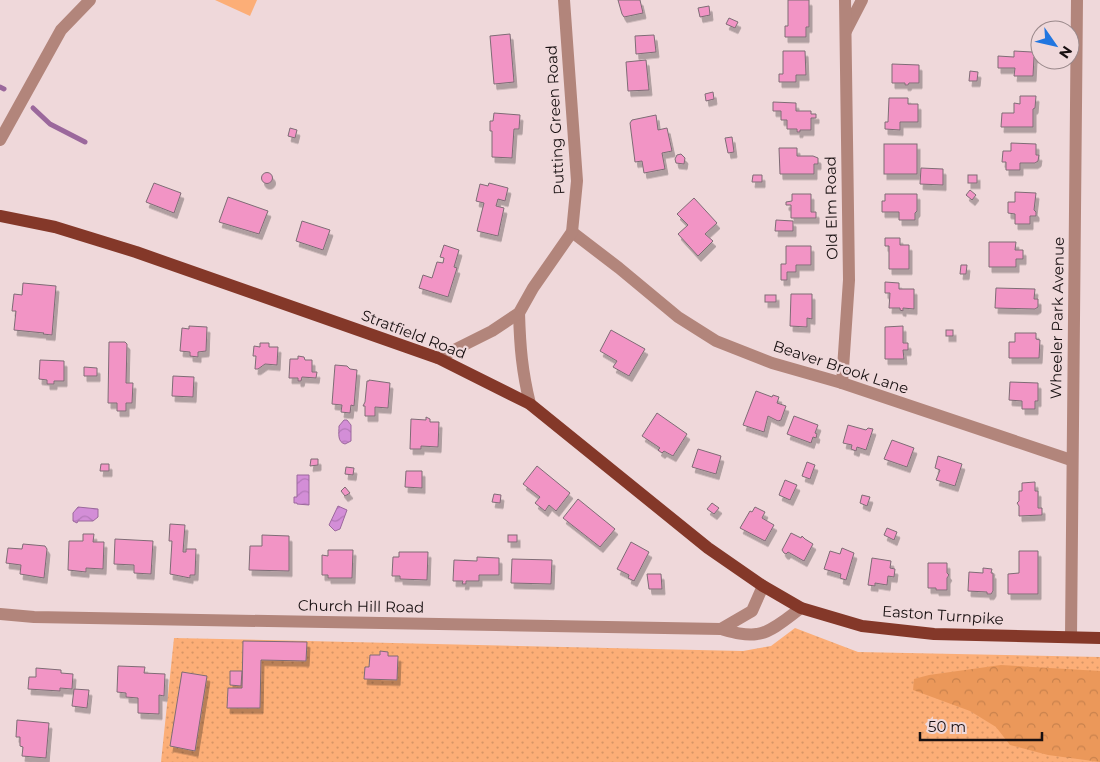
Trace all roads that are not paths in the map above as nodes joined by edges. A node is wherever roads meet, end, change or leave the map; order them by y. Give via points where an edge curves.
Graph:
1 (90, 0) edge
2 (564, 0) edge
3 (845, 0) edge
4 (862, 0) edge
5 (1077, 0) edge
6 (845, 32) junction
7 (0, 140) edge
8 (0, 216) edge
9 (572, 232) junction
10 (519, 313) junction
11 (438, 358) junction
12 (842, 383) junction
13 (530, 404) junction
14 (1072, 460) junction
15 (763, 586) junction
16 (801, 608) junction
17 (0, 614) edge
18 (721, 629) junction
19 (1071, 637) junction
20 (1100, 638) edge

1 - 7 street via 61,30
2 - 9 street, Putting Green Road via 577,181
3 - 6 street, Old Elm Road
4 - 6 street, Old Elm Road
5 - 14 street, Wheeler Park Avenue
6 - 12 street, Old Elm Road via 849,280
8 - 11 main road, Stratfield Road via 55,227 136,252
9 - 10 street, Putting Green Road
9 - 12 street, Beaver Brook Lane via 678,317 716,341 772,363
10 - 11 street, Putting Green Road via 492,331
10 - 13 street via 523,373
11 - 13 main road, Stratfield Road
12 - 14 street, Beaver Brook Lane
13 - 15 main road, Stratfield Road via 708,548
14 - 19 street, Wheeler Park Avenue
15 - 16 main road, Easton Turnpike
15 - 18 street via 752,611
16 - 18 street, Church Hill Road via 782,623 758,635
16 - 19 main road, Easton Turnpike via 862,626 934,634
17 - 18 street, Church Hill Road
19 - 20 main road, Easton Turnpike

